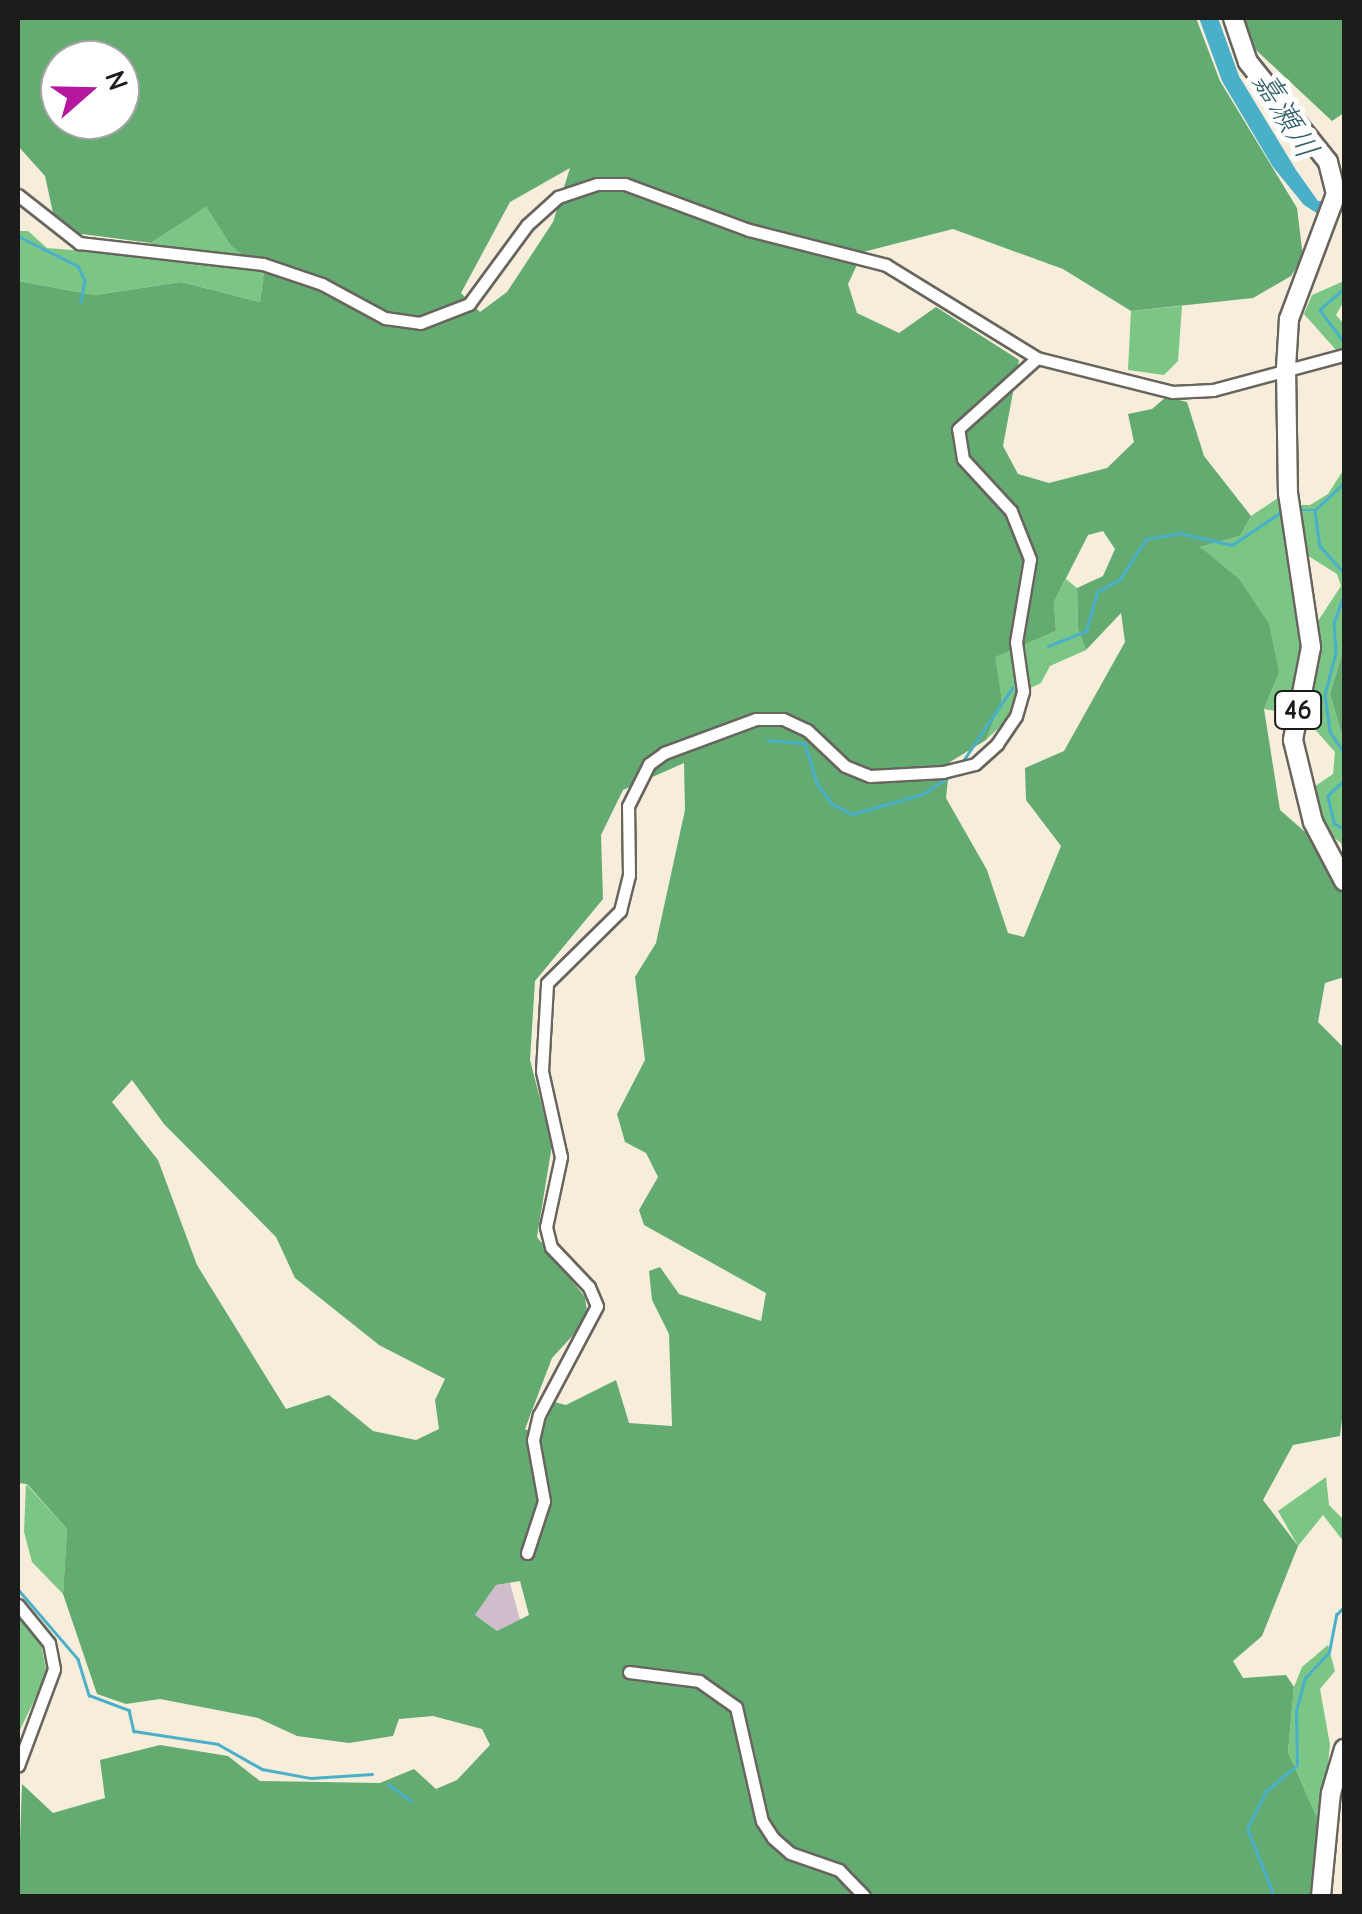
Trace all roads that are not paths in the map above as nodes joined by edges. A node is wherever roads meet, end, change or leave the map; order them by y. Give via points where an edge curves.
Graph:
1 (1233, 18) edge
2 (18, 195) edge
3 (1340, 356) edge
4 (1037, 358) junction
5 (1286, 368) junction
6 (1344, 882) edge
7 (526, 1553) dead end
8 (18, 1605) edge
9 (629, 1672) dead end
10 (1344, 1749) edge
11 (18, 1766) edge
12 (864, 1896) edge
13 (1322, 1896) edge

1 - 5 main road via 1248,62 1328,162 1336,194 1332,218 1298,286
2 - 4 street via 79,243 262,264 322,284 385,318 420,323 469,304 526,224 558,197 597,184 625,184 749,230 886,265
3 - 5 street
4 - 5 street via 1172,392 1213,390
4 - 7 street via 958,429 963,459 1012,511 1030,559 1016,642 1023,691 997,744 975,764 870,776 845,766 807,730 783,719 756,719 664,753 649,764 628,806 629,874 620,911 547,983 542,1072 562,1157 546,1227 551,1247 589,1288 596,1306 539,1415 534,1440 544,1502
5 - 6 main road, 46 via 1288,493 1312,647 1293,740 1313,822
8 - 11 street via 49,1643 54,1670
9 - 12 street via 699,1680 736,1707 762,1821 773,1838 790,1853 838,1870
10 - 13 main road via 1330,1793

